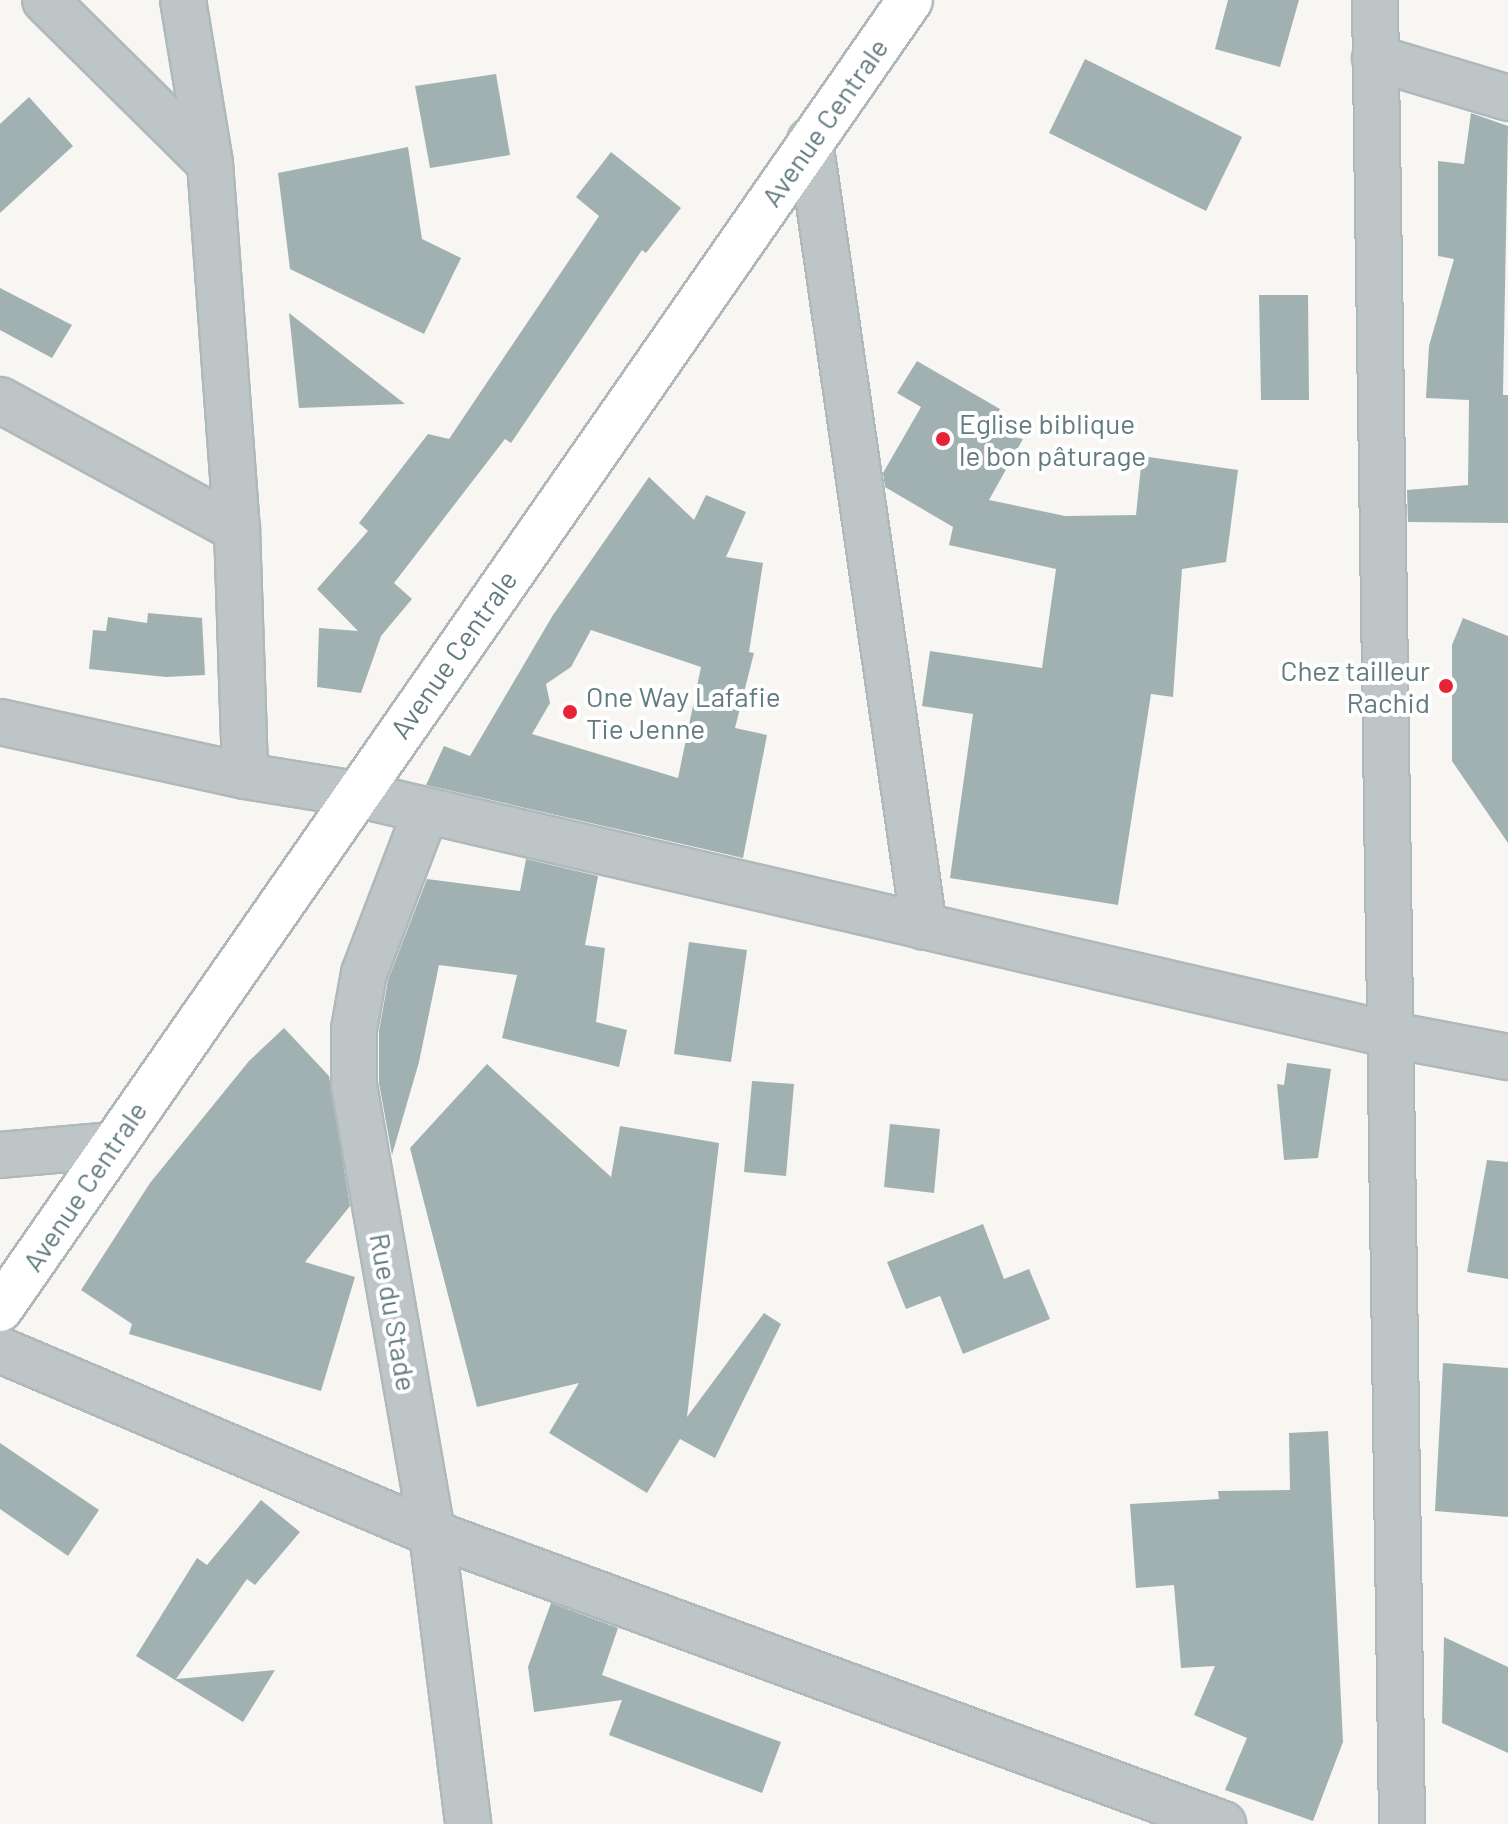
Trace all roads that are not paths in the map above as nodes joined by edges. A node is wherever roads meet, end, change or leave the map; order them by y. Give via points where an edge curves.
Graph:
1 (45, 0) edge
2 (183, 0) edge
3 (910, 0) edge
4 (1375, 0) edge
5 (1375, 58) junction
6 (1508, 98) edge
7 (810, 141) junction
8 (210, 163) junction
9 (0, 400) edge
10 (237, 529) junction
11 (0, 722) edge
12 (245, 776) junction
13 (356, 794) junction
14 (426, 811) junction
15 (924, 927) junction
16 (1387, 1034) junction
17 (1508, 1057) edge
18 (112, 1145) junction
19 (0, 1155) edge
20 (0, 1309) edge
21 (0, 1350) edge
22 (432, 1533) junction
23 (468, 1824) edge
24 (1223, 1824) edge
25 (1402, 1824) edge

1 - 8 street
2 - 8 street
3 - 7 main road, Avenue Centrale
4 - 5 street
5 - 6 street
5 - 16 street
7 - 13 main road, Avenue Centrale
7 - 15 street
8 - 10 street
9 - 10 street
10 - 12 street
11 - 12 street
12 - 13 street
13 - 14 street
13 - 18 main road, Avenue Centrale
14 - 15 street
14 - 22 street, Rue du Stade via 364,973 354,1029 354,1085
15 - 16 street
16 - 17 street
16 - 25 street
18 - 19 street
18 - 20 main road, Avenue Centrale
21 - 22 street
22 - 23 street, Rue du Stade
22 - 24 street

